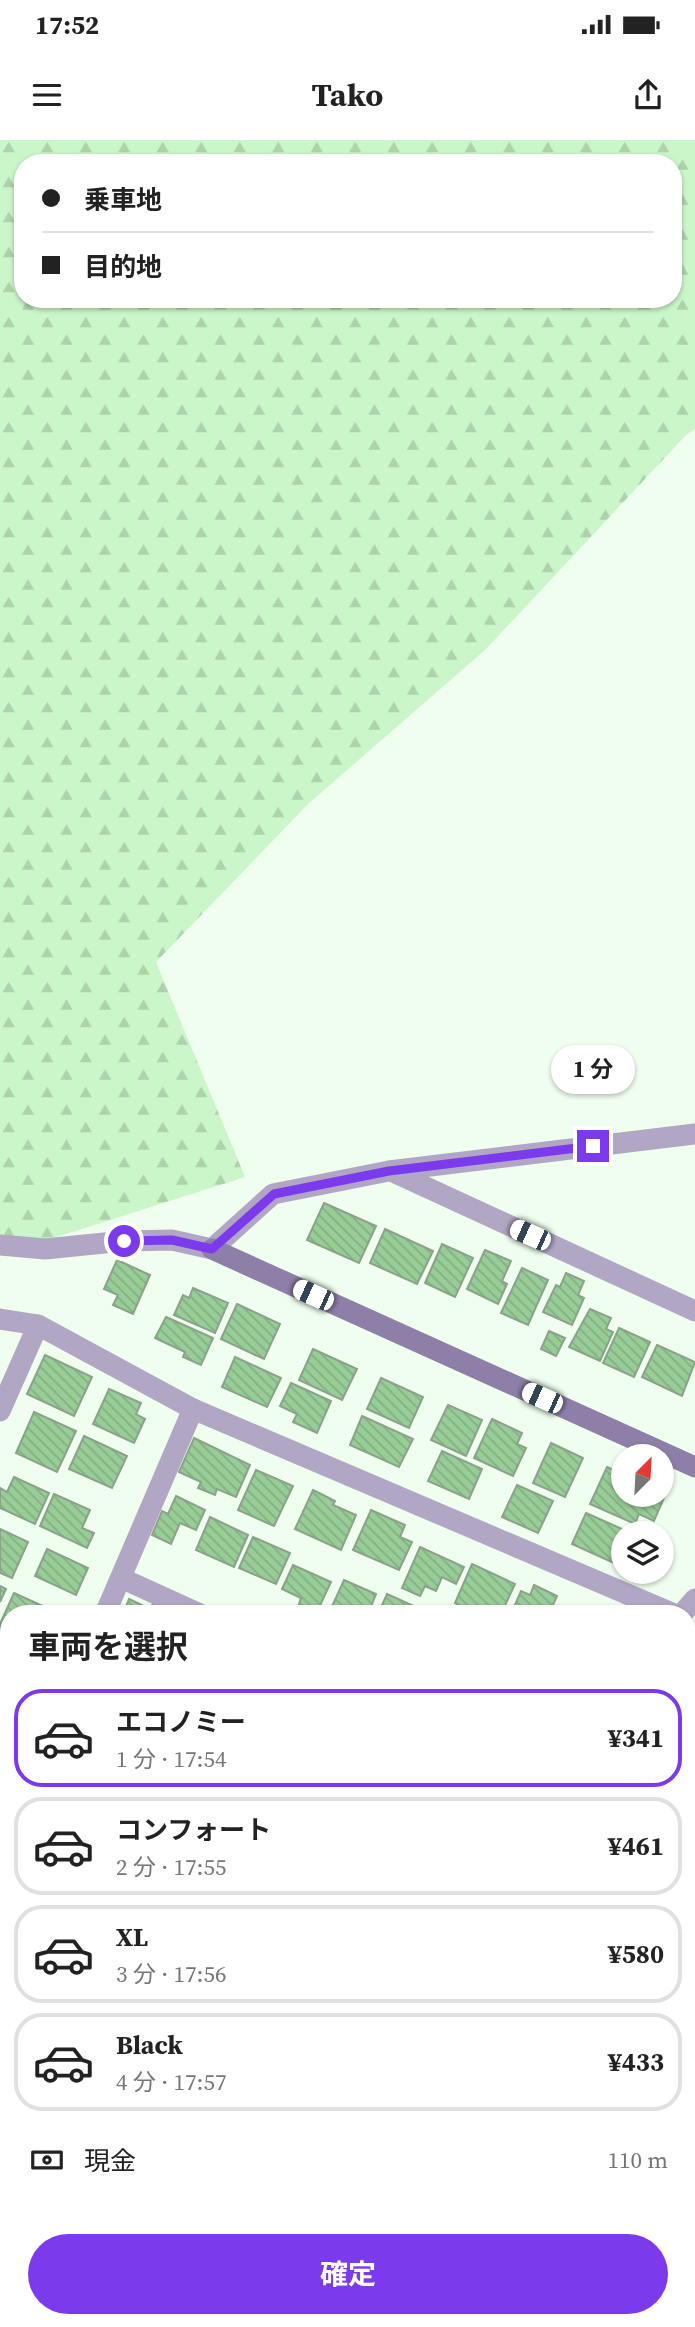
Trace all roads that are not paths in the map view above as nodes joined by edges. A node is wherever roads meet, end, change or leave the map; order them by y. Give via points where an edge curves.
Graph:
1 (695, 1134) edge
2 (389, 1171) junction
3 (0, 1245) edge
4 (212, 1249) junction
5 (695, 1311) edge
6 (0, 1320) edge
7 (38, 1325) junction
8 (193, 1409) junction
9 (0, 1411) edge
10 (695, 1467) edge
11 (121, 1577) junction
12 (109, 1605) edge
13 (181, 1605) edge
14 (653, 1605) edge

1 - 2 street
2 - 4 street via 274,1194
2 - 5 street
3 - 4 street via 45,1249 172,1240
4 - 10 street
6 - 7 street
7 - 8 street
7 - 9 street
8 - 11 street
8 - 14 street
11 - 12 street
11 - 13 street

